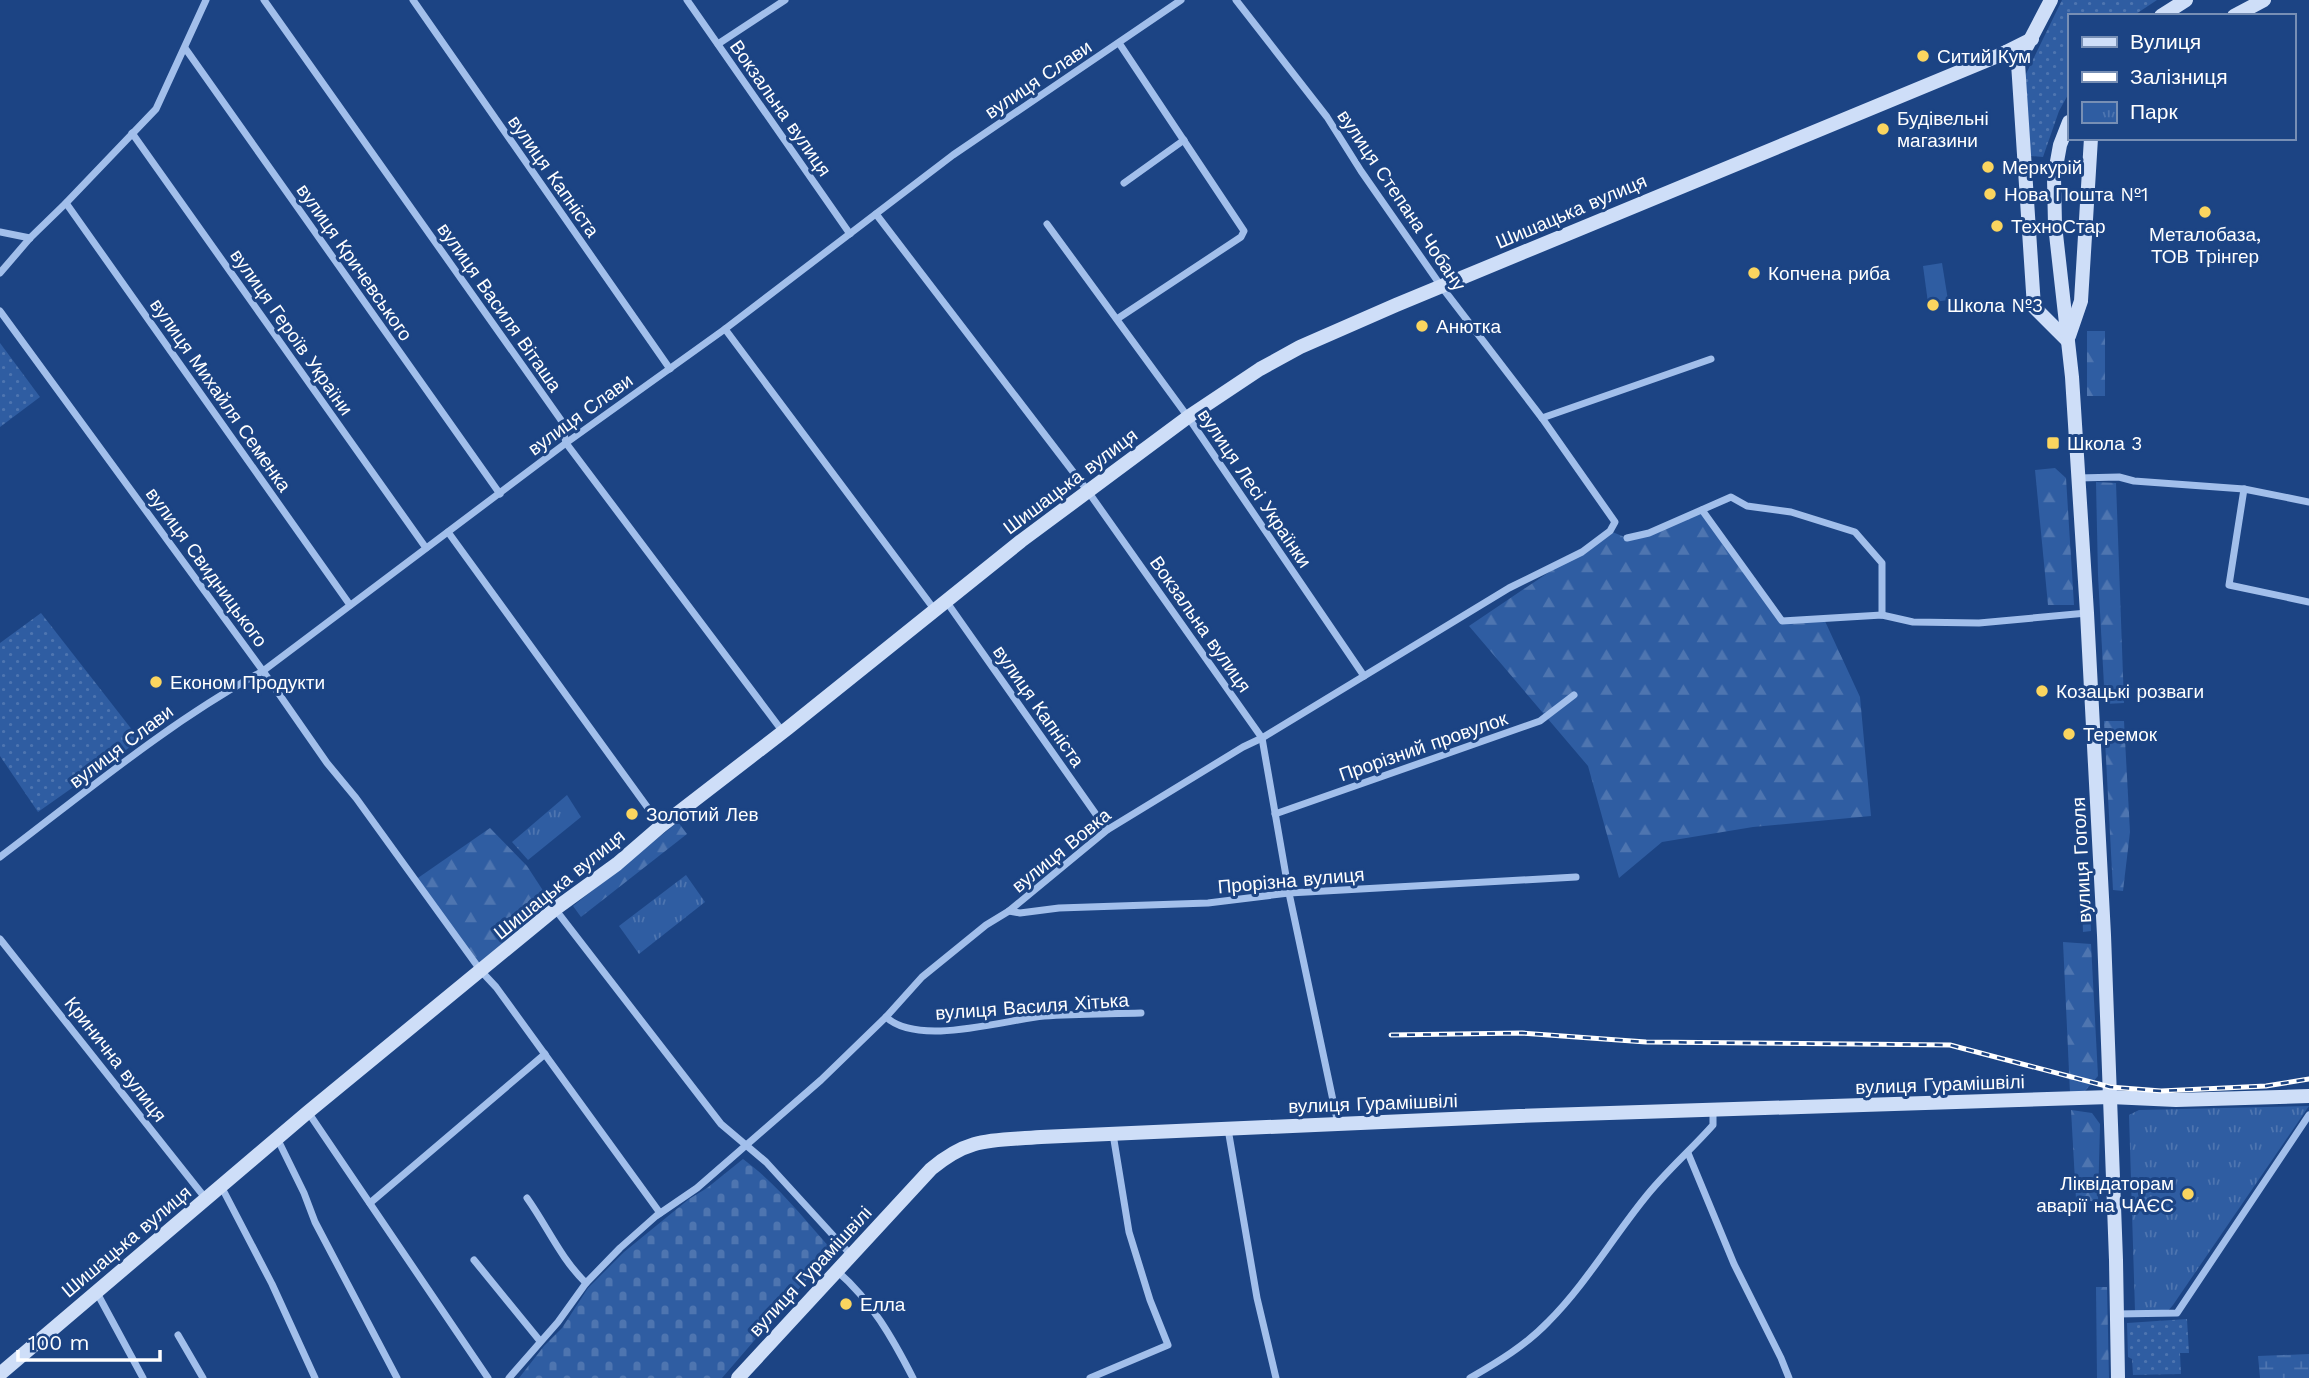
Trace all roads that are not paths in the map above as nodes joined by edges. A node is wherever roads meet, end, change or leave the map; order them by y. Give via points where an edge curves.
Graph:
1 (206, 0) edge
2 (264, 0) edge
3 (413, 0) edge
4 (687, 0) edge
5 (785, 0) edge
6 (1181, 0) edge
7 (1236, 0) edge
8 (2038, 0) edge
9 (2051, 0) edge
10 (2186, 0) edge
11 (2264, 0) edge
12 (2164, 14) edge
13 (2238, 14) edge
14 (2045, 15) junction
15 (2032, 39) junction
16 (1119, 43) junction
17 (718, 44) junction
18 (185, 48) junction
19 (2006, 52) junction
20 (2018, 62) junction
21 (2068, 125) edge
22 (132, 133) junction
23 (1184, 139) junction
24 (2091, 140) edge
25 (1124, 183) dead end
26 (66, 203) junction
27 (876, 214) junction
28 (1047, 224) dead end
29 (2055, 225) junction
30 (0, 232) edge
31 (2086, 233) junction
32 (850, 234) junction
33 (30, 238) junction
34 (0, 273) edge
35 (1441, 286) junction
36 (2063, 300) junction
37 (2034, 307) junction
38 (0, 311) edge
39 (1117, 319) junction
40 (725, 329) junction
41 (2067, 340) junction
42 (1712, 359) dead end
43 (670, 369) junction
44 (1188, 417) junction
45 (1542, 418) junction
46 (566, 443) junction
47 (2078, 478) junction
48 (2245, 489) junction
49 (1087, 490) junction
50 (500, 494) junction
51 (2309, 502) edge
52 (1702, 510) junction
53 (1615, 522) joint
54 (448, 532) junction
55 (1627, 538) dead end
56 (426, 548) junction
57 (2309, 602) edge
58 (350, 605) junction
59 (940, 605) junction
60 (2087, 613) junction
61 (1882, 615) junction
62 (263, 671) junction
63 (1364, 676) junction
64 (1574, 695) dead end
65 (783, 732) junction
66 (1262, 738) junction
67 (1275, 814) junction
68 (661, 826) junction
69 (1107, 830) junction
70 (0, 857) edge
71 (1576, 877) dead end
72 (1289, 893) junction
73 (555, 909) junction
74 (1009, 911) junction
75 (0, 939) edge
76 (484, 974) junction
77 (1141, 1013) dead end
78 (886, 1017) junction
79 (545, 1054) junction
80 (2309, 1096) edge
81 (2110, 1097) junction
82 (1713, 1110) junction
83 (308, 1112) junction
84 (2309, 1115) edge
85 (1338, 1125) junction
86 (1227, 1128) junction
87 (1113, 1133) junction
88 (277, 1138) junction
89 (747, 1145) junction
90 (1688, 1153) junction
91 (221, 1186) junction
92 (527, 1198) dead end
93 (206, 1199) junction
94 (370, 1203) junction
95 (660, 1213) junction
96 (851, 1255) junction
97 (474, 1260) dead end
98 (837, 1271) junction
99 (586, 1283) junction
100 (96, 1291) junction
101 (2118, 1314) junction
102 (178, 1335) dead end
103 (540, 1341) junction
104 (0, 1374) edge
105 (143, 1378) edge
106 (202, 1378) edge
107 (315, 1378) edge
108 (397, 1378) edge
109 (488, 1378) edge
110 (509, 1378) edge
111 (738, 1378) edge
112 (913, 1378) edge
113 (1090, 1378) edge
114 (1276, 1378) edge
115 (1471, 1378) edge
116 (1788, 1378) edge
117 (2118, 1378) edge

1 - 18 street
2 - 46 street, вулиця Василя Віташа via 561,420
3 - 43 street, вулиця Капніста
4 - 17 street, Вокзальна вулиця
5 - 17 street
6 - 16 street, вулиця Слави
7 - 35 street, вулиця Степана Чобану via 1327,117
8 - 14 street
9 - 14 street
10 - 12 street
11 - 13 street
14 - 15 street
15 - 19 street, Шишацька вулиця
15 - 20 street
16 - 23 street
16 - 27 street, вулиця Слави via 953,155
17 - 32 street, Вокзальна вулиця
18 - 22 street via 156,109
18 - 50 street, вулиця Кричевського
19 - 20 street
19 - 35 street, Шишацька вулиця
20 - 37 street
21 - 29 street, вулиця Гоголя via 2054,178
22 - 26 street
22 - 56 street, вулиця Героїв України
23 - 25 street
23 - 39 street via 1243,227 1243,234
24 - 31 street, вулиця Гоголя
26 - 33 street
26 - 58 street, вулиця Михайля Семенка
27 - 32 street, вулиця Слави
27 - 49 street, Вокзальна вулиця
28 - 39 street, вулиця Лесі Українки
29 - 31 street via 2068,242 2076,242
29 - 36 street, вулиця Гоголя
30 - 33 street
31 - 41 street, вулиця Гоголя via 2081,301
32 - 40 street, вулиця Слави
33 - 34 street
35 - 44 street, Шишацька вулиця via 1300,347
35 - 45 street, вулиця Степана Чобану
36 - 37 street via 2057,315 2047,316
36 - 41 street, вулиця Гоголя
37 - 41 street
38 - 62 street, вулиця Свидницького
39 - 44 street, вулиця Лесі Українки
40 - 43 street, вулиця Слави
40 - 59 street, вулиця Капніста
41 - 47 street, вулиця Гоголя
42 - 45 street
43 - 46 street, вулиця Слави
44 - 49 street, Шишацька вулиця
44 - 63 street, вулиця Лесі Українки
45 - 53 street, вулиця Степана Чобану
46 - 50 street, вулиця Слави
46 - 65 street, вулиця Василя Віташа
47 - 48 street via 2119,477
47 - 60 street, вулиця Гоголя
48 - 51 street
48 - 57 street via 2229,585
49 - 59 street, Шишацька вулиця
49 - 66 street, Вокзальна вулиця
50 - 54 street, вулиця Слави
52 - 55 street
52 - 61 street via 1782,621
52 - 61 street via 1731,497 1747,506 1791,512 1855,532 1882,563
53 - 63 street, вулиця Вовка via 1579,554 1509,588
54 - 56 street, вулиця Слави
54 - 68 street
56 - 58 street, вулиця Слави
58 - 62 street, вулиця Слави
59 - 65 street, Шишацька вулиця
59 - 69 street, вулиця Капніста
60 - 61 street via 1979,624 1913,622
60 - 81 street, вулиця Гоголя
62 - 70 street, вулиця Слави via 167,730
62 - 76 street, вулиця Свидницького
63 - 66 street, вулиця Вовка
64 - 67 street, Прорізний провулок via 1540,721
65 - 68 street, Шишацька вулиця
66 - 67 street, Вокзальна вулиця
66 - 69 street, вулиця Вовка
67 - 72 street, Вокзальна вулиця
68 - 73 street, Шишацька вулиця
69 - 74 street, вулиця Вовка
71 - 72 street, Прорізна вулиця
72 - 74 street, Прорізна вулиця via 1208,903
72 - 85 street, Вокзальна вулиця
73 - 76 street, Шишацька вулиця
73 - 89 street via 721,1124
74 - 78 street, вулиця Вовка via 922,977
75 - 93 street, Кринична вулиця
76 - 79 street, вулиця Свидницького
76 - 83 street, Шишацька вулиця
77 - 78 street, вулиця Василя Хітька via 1043,1016 949,1032 903,1027
78 - 89 street, вулиця Вовка
79 - 94 street
79 - 95 street, вулиця Свидницького
80 - 81 street, вулиця Гурамішвілі
81 - 82 street, вулиця Гурамішвілі
81 - 101 street, вулиця Гоголя
82 - 85 street, вулиця Гурамішвілі
82 - 90 street via 1713,1125
83 - 88 street, Шишацька вулиця
83 - 94 street
84 - 101 street via 2177,1313
85 - 86 street, вулиця Гурамішвілі
86 - 87 street, вулиця Гурамішвілі
86 - 114 street
87 - 96 street, вулиця Гурамішвілі via 962,1147 930,1169
87 - 113 street via 1129,1231 1168,1345
88 - 91 street, Шишацька вулиця
88 - 108 street via 315,1222
89 - 95 street, вулиця Вовка
89 - 96 street
90 - 115 street via 1645,1198 1546,1324
90 - 116 street
91 - 93 street, Шишацька вулиця
91 - 107 street
92 - 99 street
93 - 100 street, Шишацька вулиця
94 - 109 street
95 - 99 street, вулиця Вовка
96 - 98 street, вулиця Гурамішвілі
97 - 103 street
98 - 111 street, вулиця Гурамішвілі
98 - 112 street via 865,1300
99 - 103 street, вулиця Вовка
100 - 104 street, Шишацька вулиця
100 - 105 street
101 - 117 street, вулиця Гоголя
102 - 106 street
103 - 110 street, вулиця Вовка

